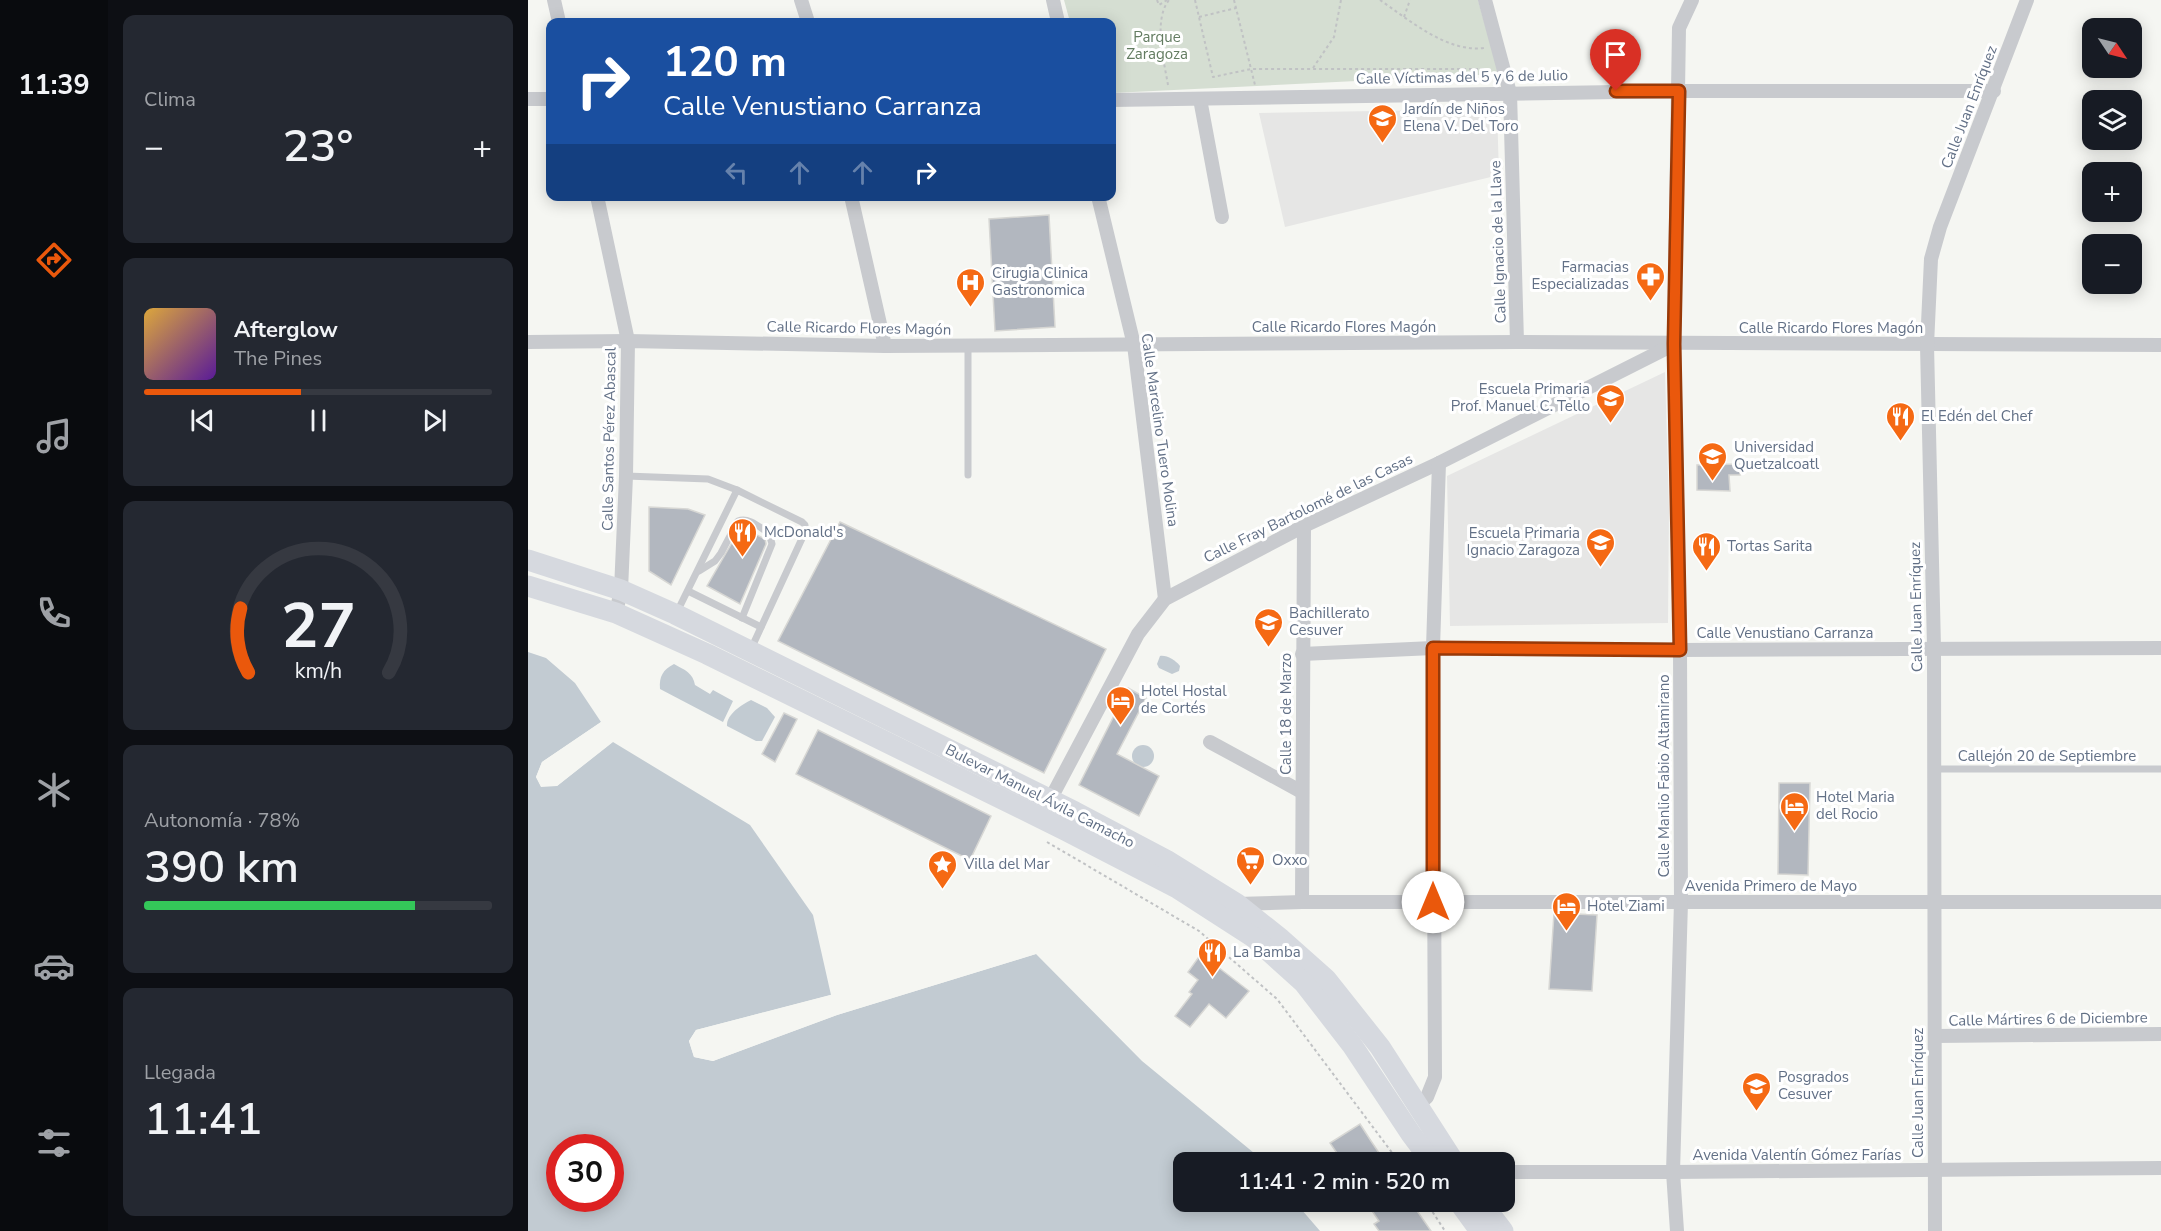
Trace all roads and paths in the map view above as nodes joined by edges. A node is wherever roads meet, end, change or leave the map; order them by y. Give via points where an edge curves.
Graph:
1 (554, 0) edge
2 (801, 0) edge
3 (1053, 0) edge
4 (1157, 0) edge
5 (1169, 0) edge
6 (1195, 0) edge
7 (1234, 0) edge
8 (1341, 0) edge
9 (1380, 0) edge
10 (1410, 0) edge
11 (1485, 0) edge
12 (1692, 0) edge
13 (2027, 0) edge
14 (1236, 8) junction
15 (1199, 17) junction
16 (1404, 17) junction
17 (558, 18) edge
18 (807, 18) edge
19 (1057, 18) edge
20 (1488, 48) dead end
21 (1251, 69) junction
22 (1313, 69) junction
23 (1495, 69) dead end
24 (1679, 91) junction
25 (1994, 92) junction
26 (1510, 93) junction
27 (528, 99) edge
28 (546, 99) edge
29 (1171, 99) junction
30 (1200, 99) junction
31 (1116, 100) edge
32 (598, 201) edge
33 (852, 201) edge
34 (1099, 201) edge
35 (1222, 217) dead end
36 (628, 341) junction
37 (528, 342) edge
38 (1517, 342) junction
39 (1674, 344) junction
40 (1134, 345) junction
41 (1928, 345) junction
42 (2161, 345) edge
43 (885, 346) junction
44 (968, 346) junction
45 (1438, 463) junction
46 (968, 475) dead end
47 (626, 476) junction
48 (737, 490) junction
49 (1304, 526) junction
50 (528, 560) edge
51 (697, 572) junction
52 (528, 586) edge
53 (621, 590) junction
54 (688, 591) junction
55 (1165, 599) junction
56 (616, 613) junction
57 (675, 615) junction
58 (742, 618) junction
59 (761, 627) junction
60 (1433, 648) junction
61 (1934, 648) junction
62 (2161, 648) edge
63 (1680, 650) junction
64 (749, 652) junction
65 (1302, 654) junction
66 (1210, 742) dead end
67 (1934, 769) junction
68 (2161, 769) edge
69 (1302, 792) junction
70 (1050, 800) junction
71 (1047, 842) dead end
72 (1302, 902) junction
73 (1433, 902) junction
74 (1681, 902) junction
75 (2161, 902) edge
76 (1934, 903) junction
77 (1237, 904) junction
78 (2161, 1034) edge
79 (1935, 1036) junction
80 (1418, 1105) junction
81 (1392, 1152) edge
82 (1424, 1152) edge
83 (1448, 1152) edge
84 (2161, 1168) edge
85 (1935, 1171) junction
86 (1515, 1172) edge
87 (1673, 1172) junction
88 (1433, 1212) edge
89 (1467, 1212) edge
90 (1489, 1212) edge
91 (1445, 1231) edge
92 (1479, 1231) edge
93 (1503, 1231) edge
94 (1677, 1231) edge
95 (1935, 1231) edge

1 - 17 street
2 - 18 street
3 - 19 street
4 - 5 path via 1159,5
5 - 29 path via 1164,6 1161,38
6 - 15 path
7 - 14 path
8 - 22 path via 1334,37
9 - 16 path
10 - 16 path
11 - 26 street, Calle Ignacio de la Llave
12 - 24 street, Calle Manlio Fabio Altamirano via 1679,28
13 - 25 street, Calle Juan Enríquez
14 - 15 path
14 - 21 path
15 - 21 path via 1213,77
16 - 20 path via 1452,45 1472,50
21 - 22 path
22 - 23 path
24 - 25 street, Calle Víctimas del 5 y 6 de Julio
24 - 26 street, Calle Víctimas del 5 y 6 de Julio
24 - 39 street, Calle Manlio Fabio Altamirano
25 - 41 street, Calle Juan Enríquez via 1930,259
26 - 30 street, Calle Víctimas del 5 y 6 de Julio
26 - 38 street, Calle Ignacio de la Llave
27 - 28 street
29 - 30 street, Calle Víctimas del 5 y 6 de Julio
29 - 31 street, Calle Víctimas del 5 y 6 de Julio
30 - 35 street
32 - 36 street, Calle Santos Pérez Abascal
33 - 43 street
34 - 40 street, Calle Marcelino Tuero Molina
36 - 37 street, Calle Ricardo Flores Magón
36 - 43 street, Calle Ricardo Flores Magón
36 - 47 street, Calle Santos Pérez Abascal
38 - 39 street, Calle Ricardo Flores Magón
38 - 40 street, Calle Ricardo Flores Magón
39 - 41 street, Calle Ricardo Flores Magón
39 - 45 street, Calle Fray Bartolomé de las Casas
39 - 63 street, Calle Manlio Fabio Altamirano
40 - 44 street, Calle Ricardo Flores Magón
40 - 55 street, Calle Marcelino Tuero Molina
41 - 42 street, Calle Ricardo Flores Magón
41 - 61 street, Calle Juan Enríquez
43 - 44 street, Calle Ricardo Flores Magón
44 - 46 lane
45 - 49 street, Calle Fray Bartolomé de las Casas
45 - 60 street
47 - 48 lane via 708,479
47 - 53 street, Calle Santos Pérez Abascal
48 - 51 lane
48 - 59 lane via 802,522 806,529
49 - 55 street, Calle Fray Bartolomé de las Casas
49 - 65 street, Calle 18 de Marzo
50 - 53 main road, Bulevar Manuel Ávila Camacho
51 - 54 lane
51 - 58 lane via 722,553 738,521 743,519 769,532 772,544
52 - 56 main road, Bulevar Manuel Ávila Camacho
53 - 56 street, Calle Santos Pérez Abascal
53 - 57 main road, Bulevar Manuel Ávila Camacho
54 - 57 lane
54 - 58 lane
55 - 70 street, Calle Fray Bartolomé de las Casas via 1138,634
56 - 82 main road, Bulevar Manuel Ávila Camacho via 1075,835 1177,888 1253,937 1304,983 1352,1045
57 - 64 main road, Bulevar Manuel Ávila Camacho
58 - 59 lane
59 - 64 lane
60 - 63 street, Calle Venustiano Carranza
60 - 65 street, Calle Venustiano Carranza
60 - 73 street
61 - 62 street, Calle Venustiano Carranza
61 - 63 street, Calle Venustiano Carranza
61 - 67 street, Calle Juan Enríquez
63 - 74 street, Calle Manlio Fabio Altamirano
64 - 70 main road, Bulevar Manuel Ávila Camacho
65 - 69 street, Calle 18 de Marzo
66 - 69 street
67 - 68 lane, Callejón 20 de Septiembre
67 - 76 street, Calle Juan Enríquez
69 - 72 street, Calle 18 de Marzo
70 - 77 main road, Bulevar Manuel Ávila Camacho via 1166,860
71 - 81 path via 1199,931 1277,999
72 - 73 street, Avenida Primero de Mayo
72 - 77 street, Avenida Primero de Mayo
73 - 74 street, Avenida Primero de Mayo
73 - 80 street via 1435,1077 1427,1097
74 - 76 street, Avenida Primero de Mayo
74 - 87 street, Calle Manlio Fabio Altamirano
75 - 76 street, Avenida Primero de Mayo
76 - 79 street, Calle Juan Enríquez
77 - 80 main road, Bulevar Manuel Ávila Camacho via 1326,979 1380,1047
78 - 79 street, Calle Mártires 6 de Diciembre
79 - 85 street, Calle Juan Enríquez
80 - 83 main road, Bulevar Manuel Ávila Camacho
84 - 85 street, Avenida Valentín Gómez Farías
85 - 87 street, Avenida Valentín Gómez Farías
85 - 95 street, Calle Juan Enríquez
86 - 87 street, Avenida Valentín Gómez Farías
87 - 94 street, Calle Manlio Fabio Altamirano
88 - 91 path
89 - 92 main road
90 - 93 main road

